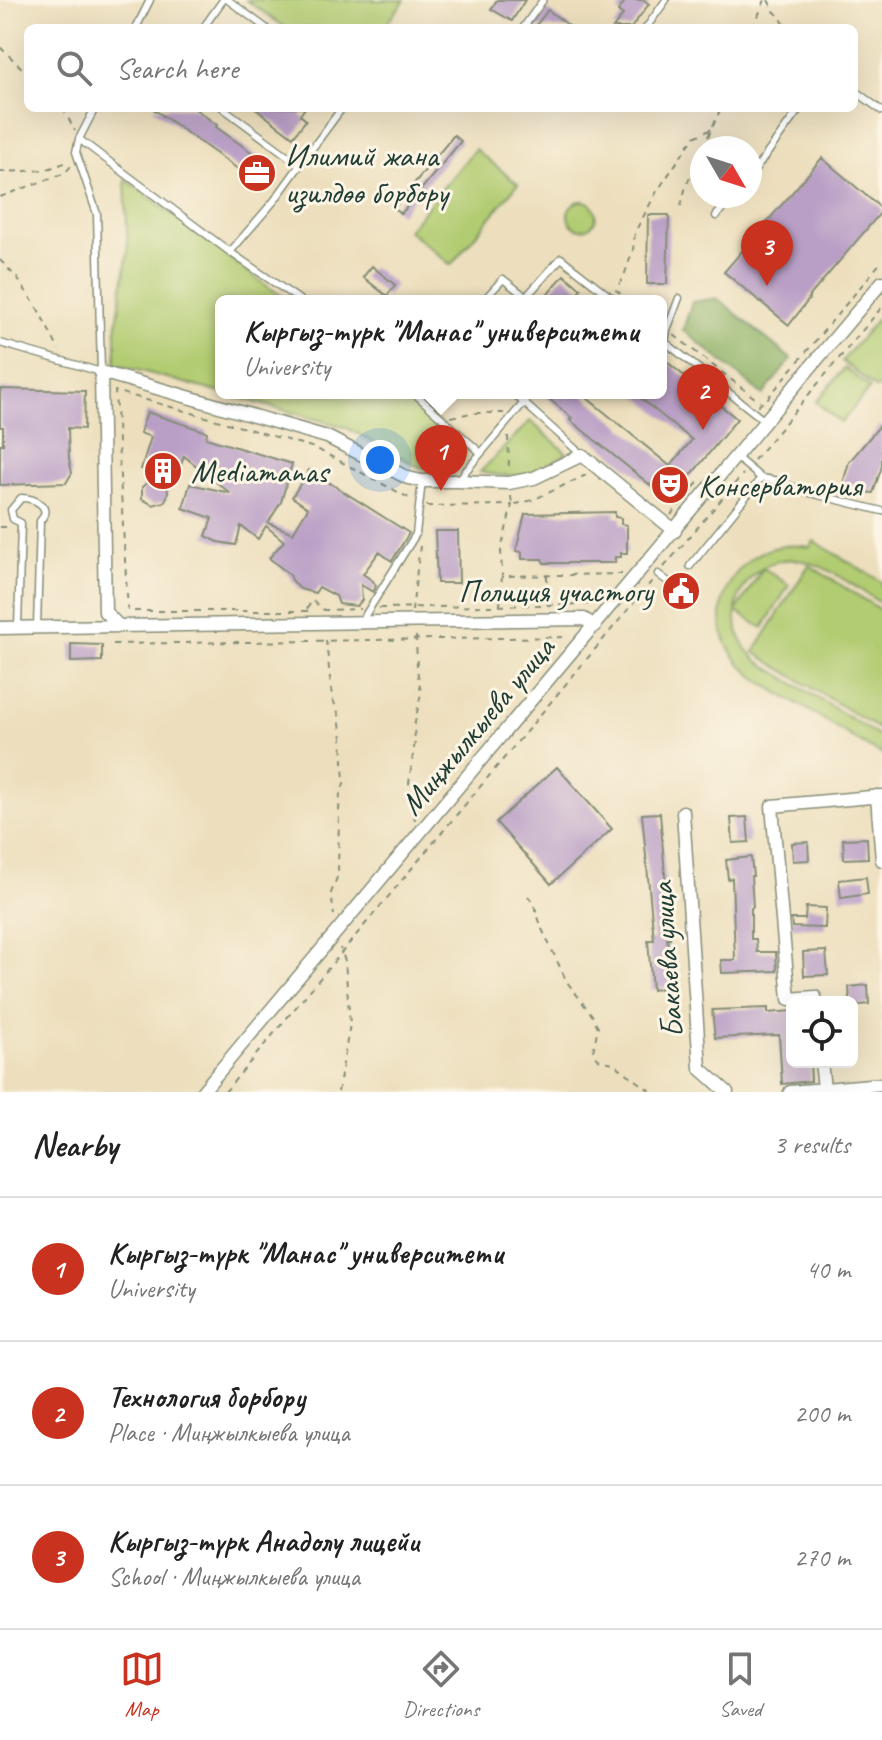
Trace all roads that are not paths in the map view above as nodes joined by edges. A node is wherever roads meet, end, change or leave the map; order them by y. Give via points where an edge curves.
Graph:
1 (150, 0) edge
2 (225, 0) edge
3 (543, 0) edge
4 (666, 0) edge
5 (138, 24) edge
6 (206, 24) edge
7 (260, 24) edge
8 (526, 24) edge
9 (649, 24) edge
10 (858, 93) edge
11 (882, 111) edge
12 (93, 112) edge
13 (228, 112) edge
14 (339, 112) edge
15 (797, 112) edge
16 (79, 139) junction
17 (762, 160) edge
18 (300, 165) junction
19 (723, 208) edge
20 (716, 216) dead end
21 (230, 252) junction
22 (880, 287) edge
23 (292, 295) edge
24 (488, 295) edge
25 (523, 295) edge
26 (528, 295) edge
27 (606, 295) edge
28 (679, 298) dead end
29 (667, 330) edge
30 (0, 343) edge
31 (667, 343) edge
32 (101, 372) junction
33 (421, 399) edge
34 (519, 399) edge
35 (527, 399) edge
36 (523, 403) junction
37 (766, 422) junction
38 (481, 453) junction
39 (582, 455) junction
40 (736, 457) junction
41 (761, 478) junction
42 (422, 481) junction
43 (458, 481) junction
44 (882, 511) edge
45 (675, 531) junction
46 (690, 566) dead end
47 (658, 574) road end
48 (675, 587) dead end
49 (360, 623) junction
50 (132, 625) junction
51 (595, 626) junction
52 (37, 627) junction
53 (0, 628) edge
54 (18, 628) junction
55 (879, 796) edge
56 (683, 812) dead end
57 (882, 860) edge
58 (789, 996) edge
59 (822, 1068) edge
60 (882, 1084) edge
61 (711, 1087) edge
62 (824, 1088) junction
63 (202, 1092) edge
64 (727, 1092) edge
65 (790, 1092) edge

1 - 5 lane
2 - 6 lane
2 - 7 lane
3 - 8 lane
4 - 9 lane
10 - 11 lane
12 - 16 lane
13 - 18 lane
14 - 18 lane
15 - 17 lane
16 - 21 lane
16 - 32 lane via 76,152 97,214
18 - 21 lane
19 - 20 lane
21 - 23 lane
22 - 37 street, Миңжылкыева улица
24 - 25 lane via 503,279
26 - 27 lane via 561,258
28 - 29 lane
30 - 32 lane
31 - 37 lane
32 - 42 street via 327,437
32 - 50 street via 105,612 119,626
33 - 38 lane
34 - 36 lane
35 - 36 lane
36 - 38 lane
36 - 39 lane
37 - 40 street, Миңжылкыева улица
38 - 43 lane
39 - 43 street via 534,478 509,483
39 - 45 street
40 - 41 lane
40 - 45 street, Миңжылкыева улица
41 - 44 lane
41 - 46 lane
42 - 43 street
42 - 49 lane via 416,534
45 - 51 street, Миңжылкыева улица
47 - 48 lane
49 - 50 street
49 - 51 street via 584,619
50 - 52 street
51 - 63 street, Миңжылкыева улица
52 - 54 street
52 - 54 lane via 44,511 32,498 21,498 11,510 21,523
53 - 54 street
55 - 57 street
55 - 58 street via 772,806
56 - 61 street, Бакаева улица via 700,1068
59 - 62 street
60 - 62 street
61 - 64 street, Бакаева улица
62 - 65 street

